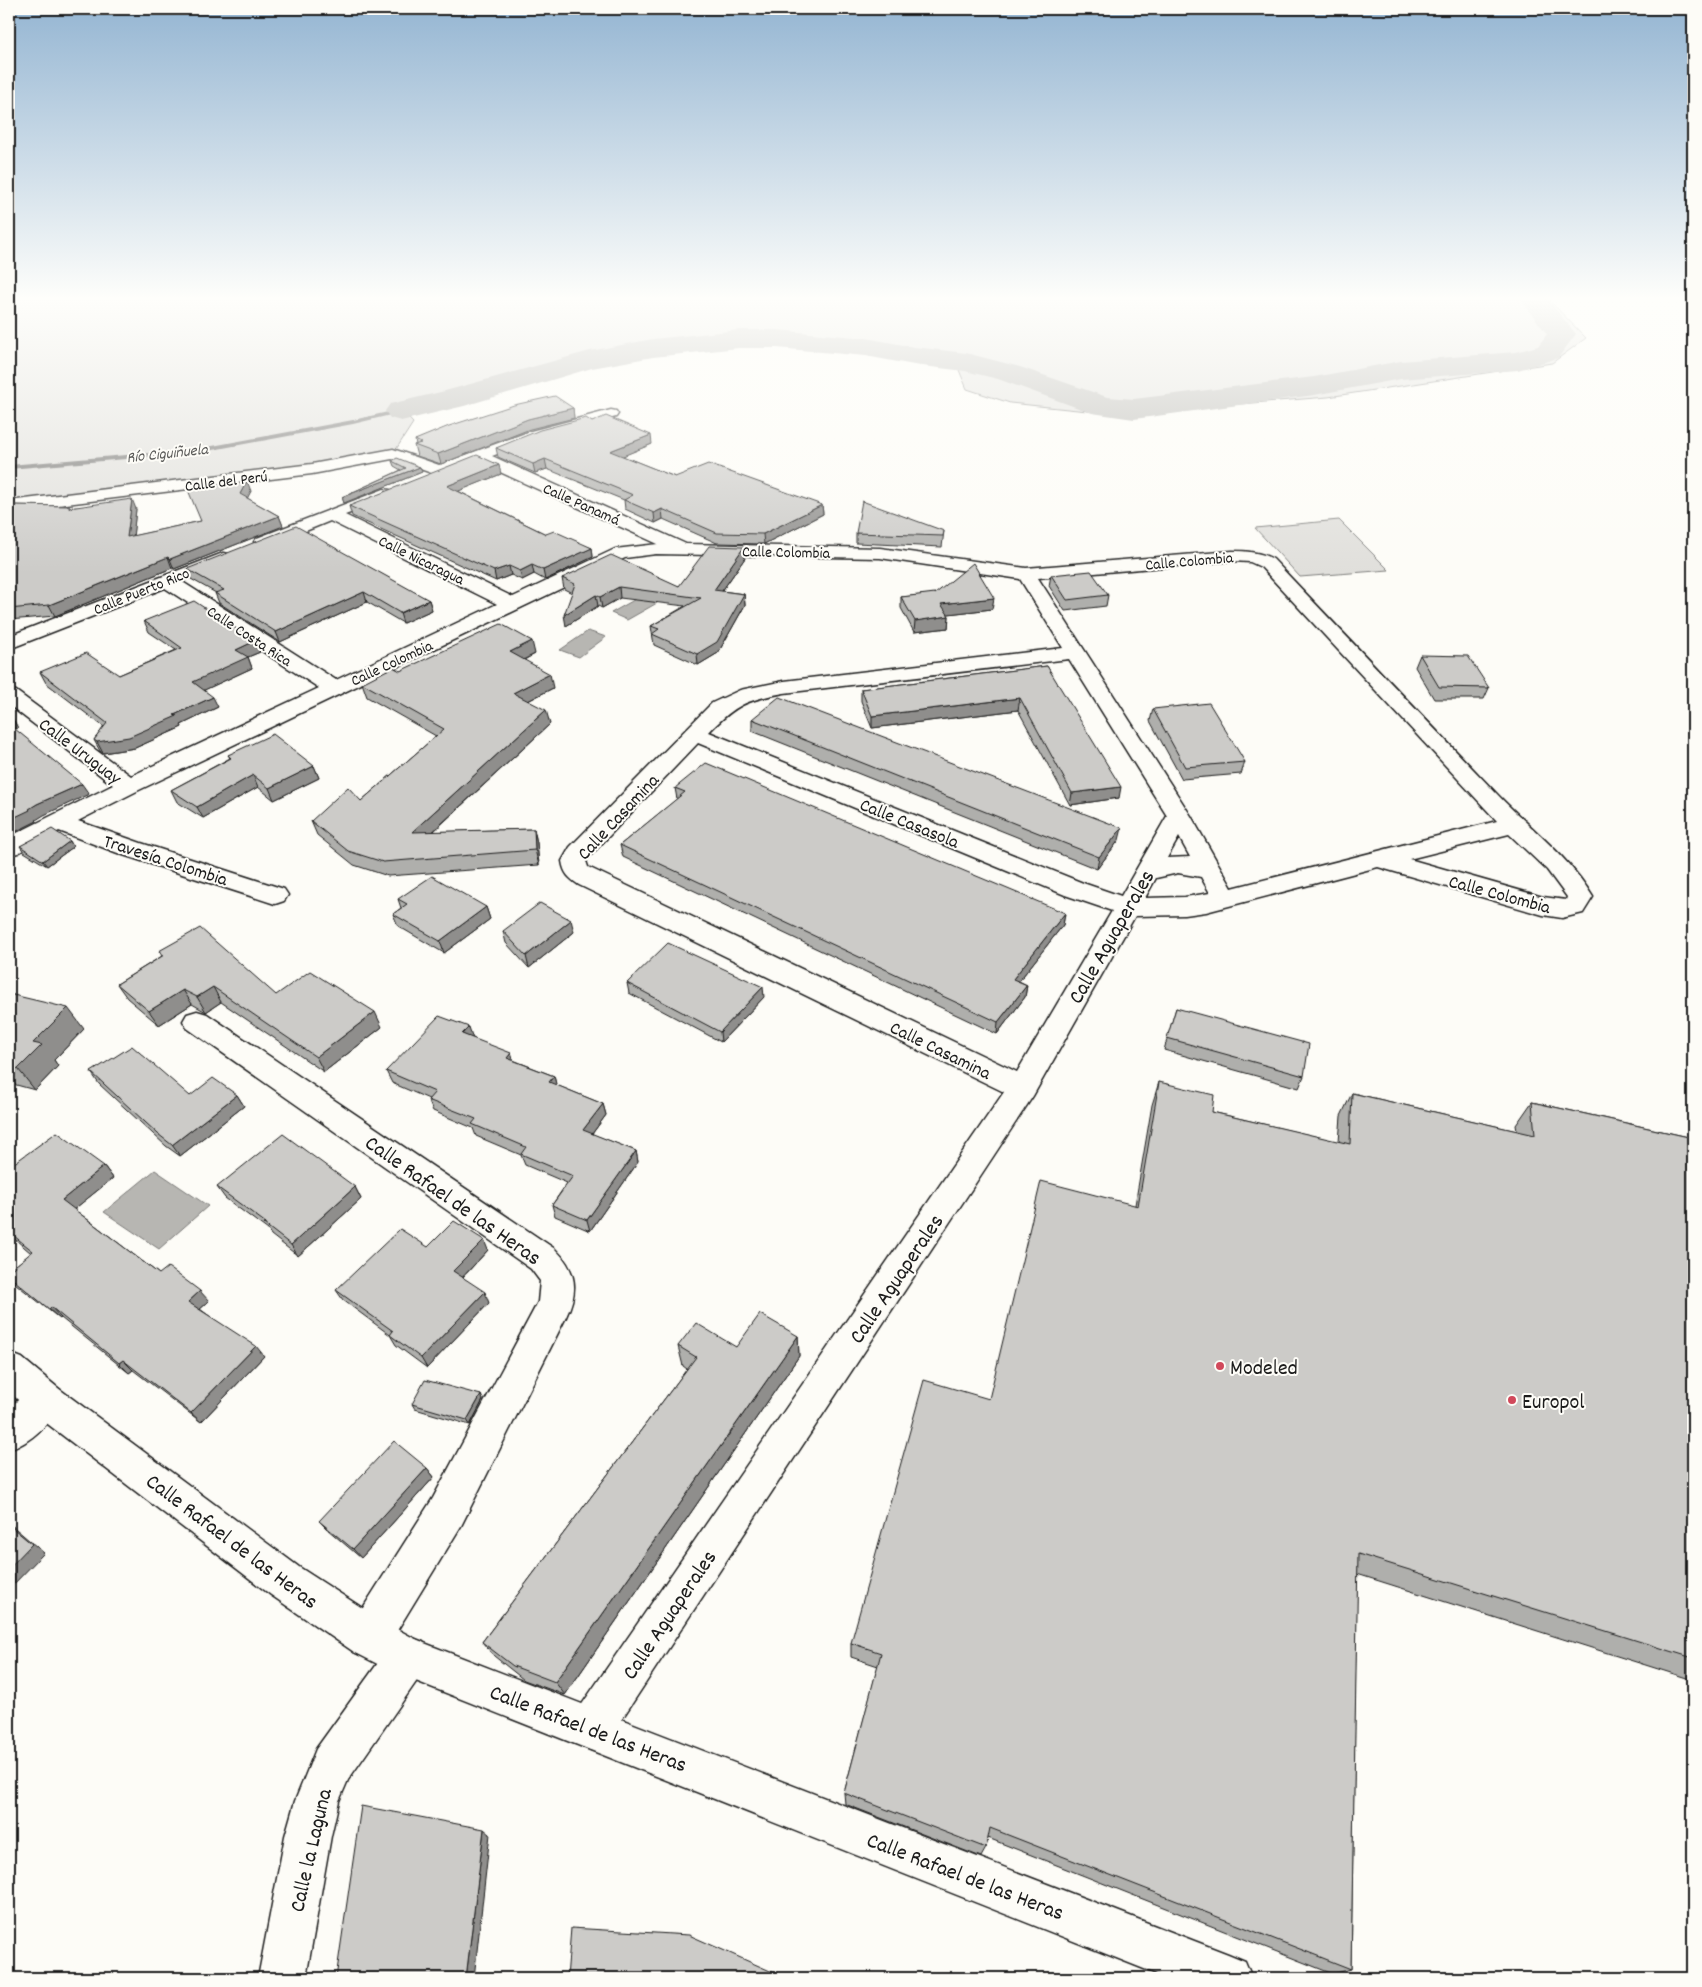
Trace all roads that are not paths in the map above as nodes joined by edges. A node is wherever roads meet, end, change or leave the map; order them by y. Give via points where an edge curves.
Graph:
1 (611, 414) dead end
2 (479, 456) junction
3 (440, 471) junction
4 (9, 506) edge
5 (331, 515) junction
6 (686, 549) junction
7 (1026, 574) junction
8 (166, 580) junction
9 (512, 604) junction
10 (9, 643) edge
11 (1076, 652) junction
12 (335, 689) junction
13 (9, 694) edge
14 (694, 734) junction
15 (129, 786) junction
16 (1179, 816) junction
17 (57, 822) junction
18 (1513, 825) junction
19 (9, 846) edge
20 (1378, 859) junction
21 (1210, 870) junction
22 (1146, 873) junction
23 (275, 895) dead end
24 (1225, 897) junction
25 (1127, 907) junction
26 (198, 1021) dead end
27 (1023, 1088) junction
28 (9, 1370) edge
29 (46, 1400) junction
30 (9, 1432) edge
31 (369, 1637) junction
32 (408, 1657) junction
33 (591, 1728) junction
34 (282, 1978) edge
35 (1228, 1978) edge

1 - 2 street, Calle Puerto Rico via 536,434
2 - 3 street, Calle Puerto Rico
2 - 6 street, Calle Panamá
3 - 4 street, Calle del Perú via 394,454 312,469
3 - 5 street, Calle Puerto Rico
5 - 8 street, Calle Puerto Rico
5 - 9 street, Calle Nicaragua
6 - 7 street, Calle Colombia via 880,553
6 - 9 street, Calle Colombia via 656,548 621,553
7 - 11 street
7 - 18 street, Calle Colombia via 1232,556 1249,556 1267,562
8 - 10 street, Calle Puerto Rico
8 - 12 street, Calle Costa Rica
9 - 12 street, Calle Colombia
11 - 14 street, Calle Casamina via 747,694 720,708
11 - 16 street
12 - 15 street, Calle Colombia
13 - 15 street, Calle Uruguay
14 - 25 street, Calle Casasola via 1074,890
14 - 27 street, Calle Casamina via 579,852 574,861 576,871 597,884
15 - 17 street, Calle Colombia
16 - 21 street
16 - 22 street, Calle Aguaperales
17 - 19 street, Calle Colombia
17 - 23 street, Travesía Colombia
18 - 20 street, Calle Colombia
18 - 20 street, Calle Colombia via 1575,887 1580,897 1574,907 1543,906
20 - 24 street, Calle Colombia
21 - 22 street via 1180,863
21 - 24 street
22 - 25 street, Calle Aguaperales
24 - 25 street, Calle Colombia via 1206,904
25 - 27 street, Calle Aguaperales
26 - 31 street, Calle Rafael de las Heras via 543,1259 558,1280 554,1306 482,1448 447,1512
27 - 33 street, Calle Aguaperales
28 - 29 street, Calle Rafael de las Heras
29 - 30 street
29 - 31 street, Calle Rafael de las Heras via 285,1580
31 - 32 street, Calle Rafael de las Heras
32 - 33 street, Calle Rafael de las Heras
32 - 34 street, Calle la Laguna via 332,1765 317,1800
33 - 35 street, Calle Rafael de las Heras

